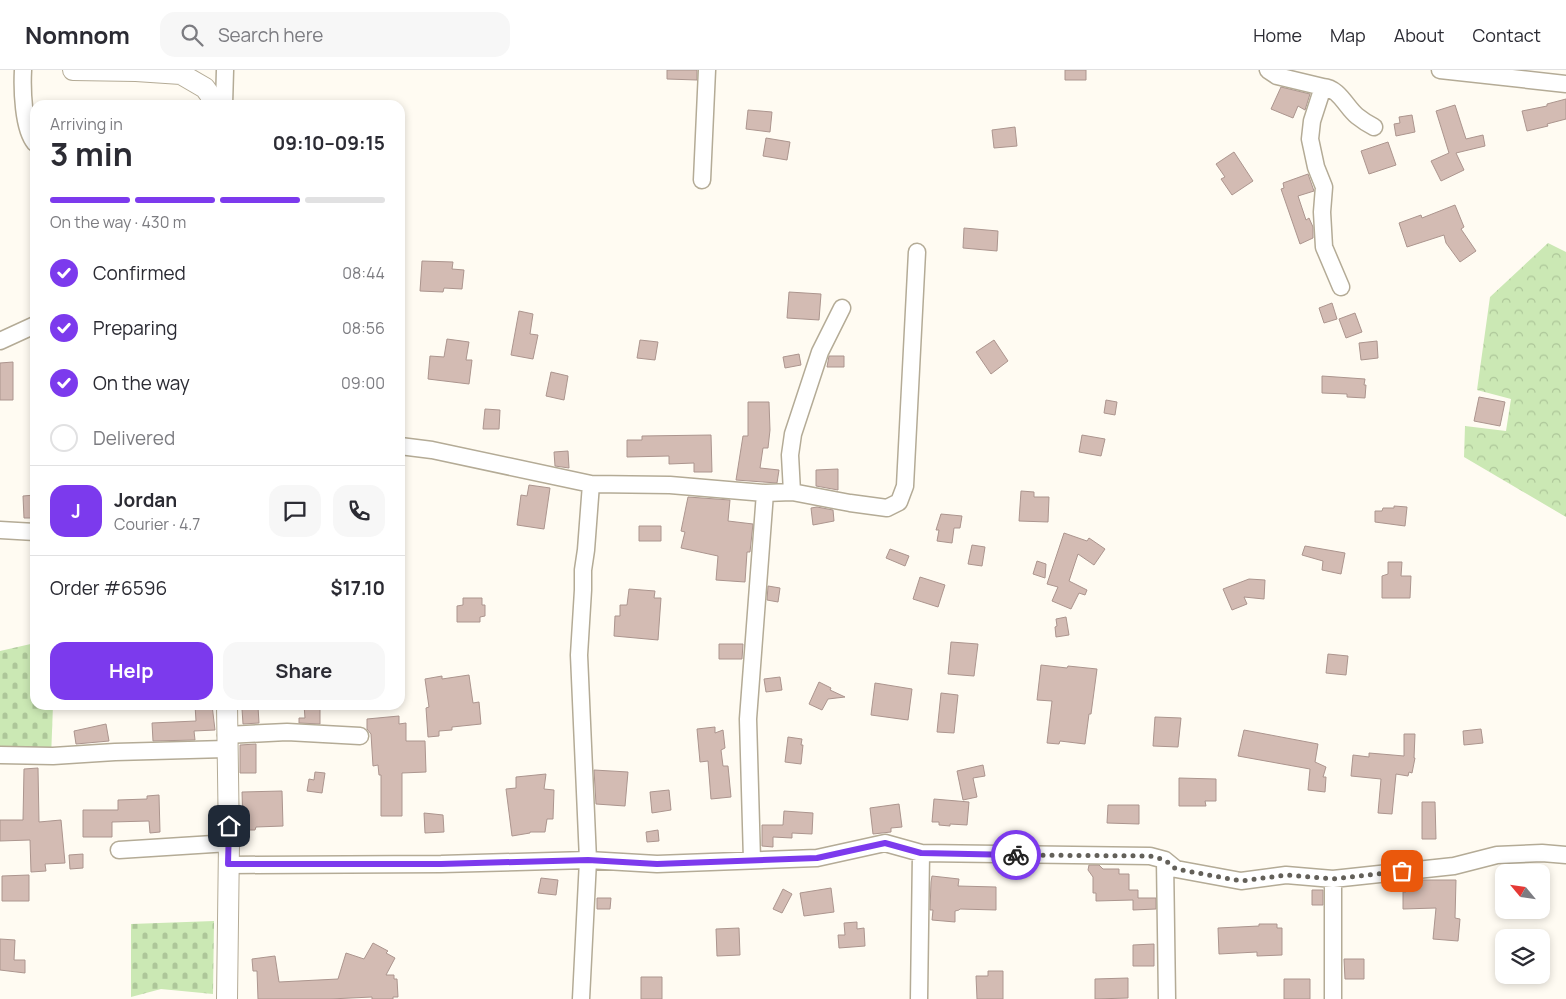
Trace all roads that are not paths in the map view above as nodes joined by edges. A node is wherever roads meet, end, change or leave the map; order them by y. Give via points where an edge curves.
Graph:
1 (23, 70) edge
2 (73, 70) edge
3 (225, 70) edge
4 (707, 70) edge
5 (1268, 70) edge
6 (1440, 70) edge
7 (1566, 84) edge
8 (1323, 88) junction
9 (213, 100) edge
10 (224, 100) edge
11 (1374, 128) dead end
12 (30, 133) edge
13 (702, 180) dead end
14 (917, 252) dead end
15 (1341, 287) dead end
16 (842, 308) dead end
17 (30, 327) edge
18 (0, 342) edge
19 (405, 447) edge
20 (591, 484) junction
21 (765, 492) junction
22 (792, 492) junction
23 (0, 530) edge
24 (30, 532) edge
25 (227, 710) edge
26 (360, 736) dead end
27 (226, 742) junction
28 (0, 755) edge
29 (229, 843) junction
30 (119, 850) dead end
31 (921, 853) junction
32 (1566, 855) edge
33 (588, 860) junction
34 (752, 860) junction
35 (1165, 860) junction
36 (228, 864) junction
37 (1333, 879) junction
38 (227, 999) edge
39 (581, 999) edge
40 (919, 999) edge
41 (1167, 999) edge
42 (1333, 999) edge

1 - 12 street via 22,90
2 - 9 main road via 181,74 205,88
3 - 10 street
4 - 13 street
5 - 8 street via 1277,76
6 - 7 street
8 - 11 street via 1343,99 1355,115
8 - 15 street via 1312,120 1310,139 1324,187 1324,247
14 - 22 street via 906,486 899,502 887,508
16 - 22 street via 820,352 794,434 790,455
17 - 18 street
19 - 20 street
20 - 21 street via 670,485
20 - 33 street via 579,655
21 - 22 street
21 - 34 street via 748,720
23 - 24 street
25 - 27 main road
26 - 27 street via 286,732
27 - 28 street via 53,756
27 - 29 main road
29 - 30 street
29 - 36 main road
31 - 34 street via 885,843 817,858
31 - 35 street via 1150,856
31 - 40 street
32 - 37 street via 1542,852 1497,855 1454,866
33 - 34 street via 657,864
33 - 36 street
33 - 39 street
35 - 37 street via 1176,869 1241,881 1286,875
35 - 41 street
36 - 38 main road
37 - 42 street

